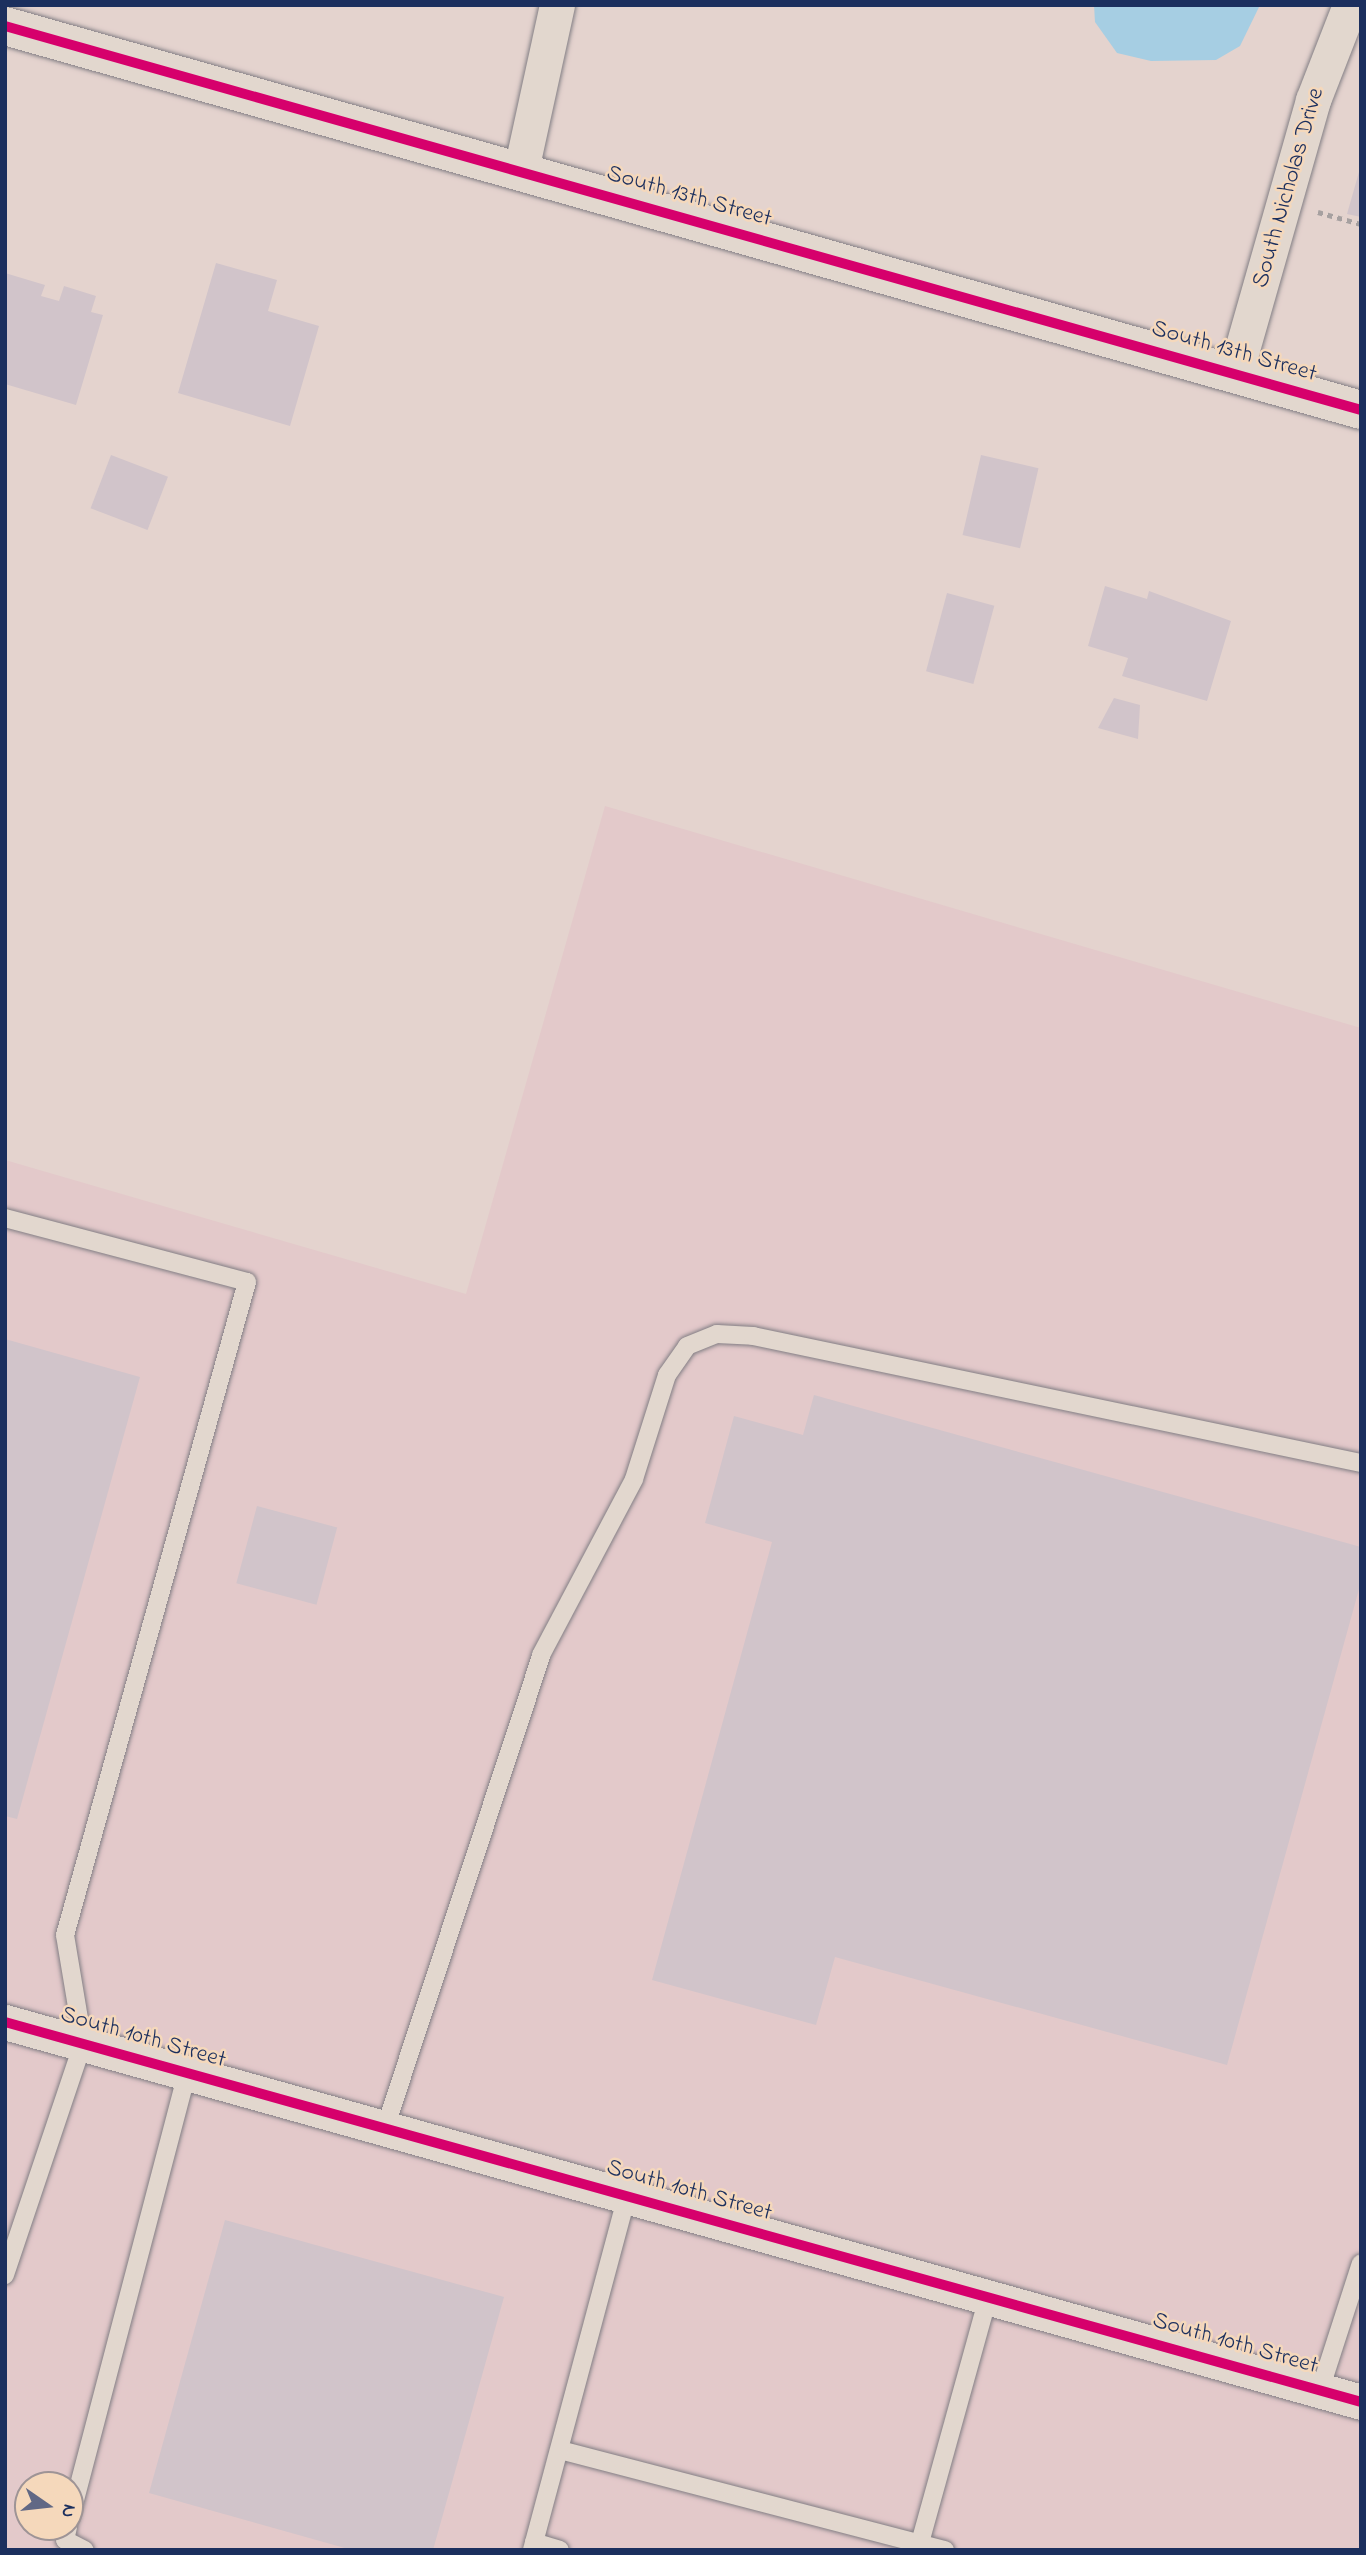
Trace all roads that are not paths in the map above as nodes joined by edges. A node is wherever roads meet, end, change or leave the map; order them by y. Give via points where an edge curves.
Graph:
1 (557, 5) edge
2 (1350, 5) edge
3 (5, 26) edge
4 (521, 170) junction
5 (1235, 374) junction
6 (1361, 410) edge
7 (5, 1218) edge
8 (1361, 1463) edge
9 (5, 2022) edge
10 (83, 2043) junction
11 (187, 2072) junction
12 (385, 2127) junction
13 (627, 2195) junction
14 (1361, 2263) edge
15 (5, 2274) edge
16 (988, 2297) junction
17 (1321, 2390) junction
18 (1361, 2402) edge
19 (560, 2449) junction
20 (83, 2471) edge
21 (69, 2541) edge
22 (533, 2546) edge
23 (919, 2546) edge
24 (85, 2550) edge
25 (560, 2550) edge
26 (945, 2550) edge

1 - 4 street
2 - 5 street, South Nicholas Drive via 1313,100
3 - 4 street, South 13th Street
4 - 5 street, South 13th Street
5 - 6 street, South 13th Street
7 - 10 lane via 247,1282 65,1935
8 - 12 lane via 753,1336 717,1334 687,1346 667,1375 618,1513 541,1655
9 - 10 street, South 10th Street
10 - 11 street, South 10th Street
10 - 15 lane
11 - 12 street, South 10th Street
11 - 20 lane
12 - 13 street, South 10th Street
13 - 16 street, South 10th Street
13 - 19 lane
14 - 17 lane
16 - 17 street, South 10th Street
16 - 23 lane
17 - 18 street, South 10th Street
19 - 22 lane
19 - 23 lane
21 - 24 lane
22 - 25 lane
23 - 26 lane

